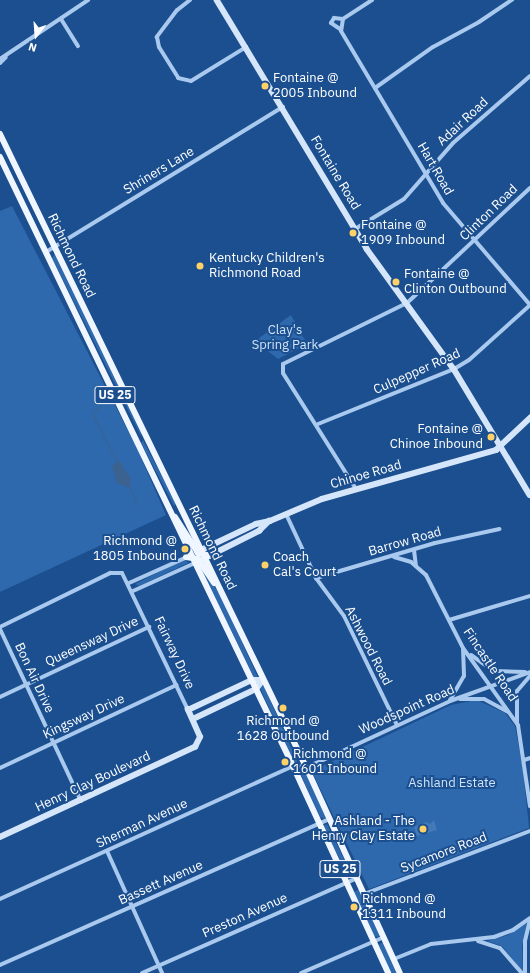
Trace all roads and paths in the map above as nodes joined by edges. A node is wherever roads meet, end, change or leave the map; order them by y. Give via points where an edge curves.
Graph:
1 (88, 0) edge
2 (190, 0) edge
3 (217, 0) edge
4 (372, 0) edge
5 (512, 0) edge
6 (61, 19) junction
7 (343, 19) junction
8 (340, 29) junction
9 (78, 46) dead end
10 (246, 47) junction
11 (7, 56) junction
12 (0, 59) edge
13 (0, 63) edge
14 (530, 76) edge
15 (375, 88) junction
16 (283, 107) junction
17 (0, 134) edge
18 (10, 154) junction
19 (1, 159) edge
20 (426, 174) junction
21 (530, 188) edge
22 (355, 229) junction
23 (474, 241) junction
24 (55, 247) junction
25 (46, 252) junction
26 (407, 303) junction
27 (530, 305) edge
28 (454, 370) junction
29 (530, 418) edge
30 (318, 424) junction
31 (501, 448) junction
32 (356, 489) junction
33 (530, 495) edge
34 (170, 511) junction
35 (286, 514) junction
36 (270, 521) junction
37 (500, 529) dead end
38 (414, 550) junction
39 (189, 556) junction
40 (202, 556) junction
41 (394, 557) junction
42 (416, 566) junction
43 (316, 578) junction
44 (129, 583) junction
45 (133, 591) junction
46 (530, 596) edge
47 (449, 620) junction
48 (149, 626) junction
49 (0, 628) edge
50 (463, 648) junction
51 (530, 671) edge
52 (530, 676) edge
53 (252, 680) junction
54 (263, 680) junction
55 (27, 684) junction
56 (176, 685) junction
57 (491, 685) junction
58 (256, 689) junction
59 (0, 697) edge
60 (450, 701) junction
61 (188, 710) junction
62 (511, 715) junction
63 (193, 719) junction
64 (397, 725) junction
65 (518, 725) junction
66 (53, 742) junction
67 (195, 747) joint
68 (530, 758) edge
69 (524, 760) junction
70 (293, 766) junction
71 (306, 767) junction
72 (0, 768) edge
73 (81, 801) junction
74 (530, 806) edge
75 (329, 819) junction
76 (320, 824) junction
77 (530, 831) edge
78 (0, 837) edge
79 (108, 851) junction
80 (356, 878) junction
81 (346, 882) junction
82 (364, 894) junction
83 (0, 899) edge
84 (132, 906) junction
85 (530, 919) edge
86 (384, 937) junction
87 (473, 940) junction
88 (374, 942) junction
89 (394, 959) junction
90 (0, 965) edge
91 (159, 966) junction
92 (142, 973) edge
93 (162, 973) edge
94 (301, 973) edge
95 (388, 973) edge
96 (400, 973) edge
97 (524, 973) edge

1 - 6 street
2 - 10 street via 177,10 157,37 159,47 178,78 190,81
3 - 10 street, Fontaine Road
4 - 7 street, Hart Road
5 - 15 street via 483,20 433,48
6 - 9 street
6 - 11 street
7 - 8 street
7 - 8 street, Hart Road via 334,18 331,22
8 - 15 street, Hart Road
10 - 16 street, Fontaine Road
11 - 12 street
11 - 13 street
14 - 20 street, Adair Road via 453,143
15 - 20 street, Hart Road
16 - 22 street, Fontaine Road
16 - 24 street, Shriners Lane
17 - 18 main road, Richmond Road / US 25
18 - 19 street
18 - 24 main road, Richmond Road / US 25
19 - 25 main road, Richmond Road / US 25
20 - 22 street, Adair Road via 404,199
20 - 23 street, Hart Road via 447,208
21 - 23 street, Clinton Road
22 - 26 street, Fontaine Road
23 - 26 street, Clinton Road
23 - 27 street, Hart Road
24 - 25 street, Shriners Lane
24 - 40 main road, Richmond Road / US 25
25 - 34 main road, Richmond Road / US 25
26 - 28 street, Fontaine Road
26 - 30 street, Clinton Road via 282,366
27 - 28 street, Culpepper Road via 470,360
28 - 30 street, Culpepper Road
28 - 31 street, Fontaine Road
29 - 31 street
30 - 32 street
31 - 32 street, Chinoe Road
31 - 33 street, Fontaine Road
32 - 35 street, Chinoe Road
34 - 39 main road, Richmond Road / US 25
34 - 40 main road via 183,525
35 - 36 street, Chinoe Road
35 - 43 street, Ashwood Road
36 - 40 street, Chinoe Road via 256,524
36 - 40 street, Chinoe Road via 260,531
37 - 38 street, Barrow Road
38 - 41 street, Barrow Road
38 - 42 street
39 - 40 main road
39 - 44 street
40 - 45 street
40 - 53 main road, Richmond Road / US 25
40 - 54 main road, Richmond Road / US 25
41 - 42 street, Fincastle Road
41 - 43 street, Barrow Road
42 - 47 street, Fincastle Road via 429,580
43 - 64 street, Ashwood Road via 344,616
44 - 45 street, Fairway Drive
44 - 49 street, Fairway Drive via 118,572
45 - 48 street, Fairway Drive
46 - 47 street
47 - 50 street, Fincastle Road
48 - 55 street, Queensway Drive
48 - 56 street, Fairway Drive
49 - 55 street, Bon Air Drive
50 - 51 street via 488,669 500,672
50 - 57 street, Fincastle Road
50 - 60 street via 464,676
51 - 57 street, Woodspoint Road
52 - 65 street via 517,691
53 - 54 street
53 - 58 main road, Richmond Road / US 25
53 - 61 street
54 - 58 street
54 - 71 main road, Richmond Road / US 25
55 - 59 street, Queensway Drive
55 - 66 street, Bon Air Drive
56 - 61 street, Fairway Drive
56 - 66 street, Kingsway Drive
57 - 60 street, Woodspoint Road
57 - 62 street, Fincastle Road
58 - 63 street
58 - 70 main road, Richmond Road / US 25
60 - 62 street via 484,699
60 - 64 street, Woodspoint Road
61 - 63 street, Fairway Drive
62 - 65 street, Fincastle Road
63 - 67 street, Fairway Drive via 200,737
64 - 71 street, Woodspoint Road
65 - 69 street, Fincastle Road
66 - 72 street, Kingsway Drive
66 - 73 street, Bon Air Drive
67 - 73 street, Henry Clay Boulevard
68 - 69 street
69 - 74 street, Fincastle Road
70 - 71 street, Woodspoint Road
70 - 76 main road, Richmond Road / US 25
70 - 79 street, Sherman Avenue
71 - 75 main road, Richmond Road / US 25
73 - 78 street, Henry Clay Boulevard
75 - 76 street, Bassett Avenue
75 - 80 main road, Richmond Road / US 25
76 - 81 main road, Richmond Road / US 25
76 - 84 street, Bassett Avenue
77 - 82 street, Sycamore Road
79 - 83 street, Sherman Avenue
79 - 84 street
80 - 81 street, Preston Avenue
80 - 82 main road, Richmond Road / US 25
81 - 88 main road, Richmond Road / US 25
81 - 91 street, Preston Avenue
82 - 86 main road, Richmond Road / US 25
84 - 90 street, Bassett Avenue
84 - 91 street
85 - 87 street via 507,933
85 - 97 street via 525,941
86 - 88 street
86 - 89 main road, Richmond Road / US 25
87 - 89 street via 431,944
87 - 97 street via 500,948
88 - 94 street
88 - 95 main road, Richmond Road / US 25
89 - 96 main road, Richmond Road / US 25
91 - 92 street, Preston Avenue
91 - 93 street

